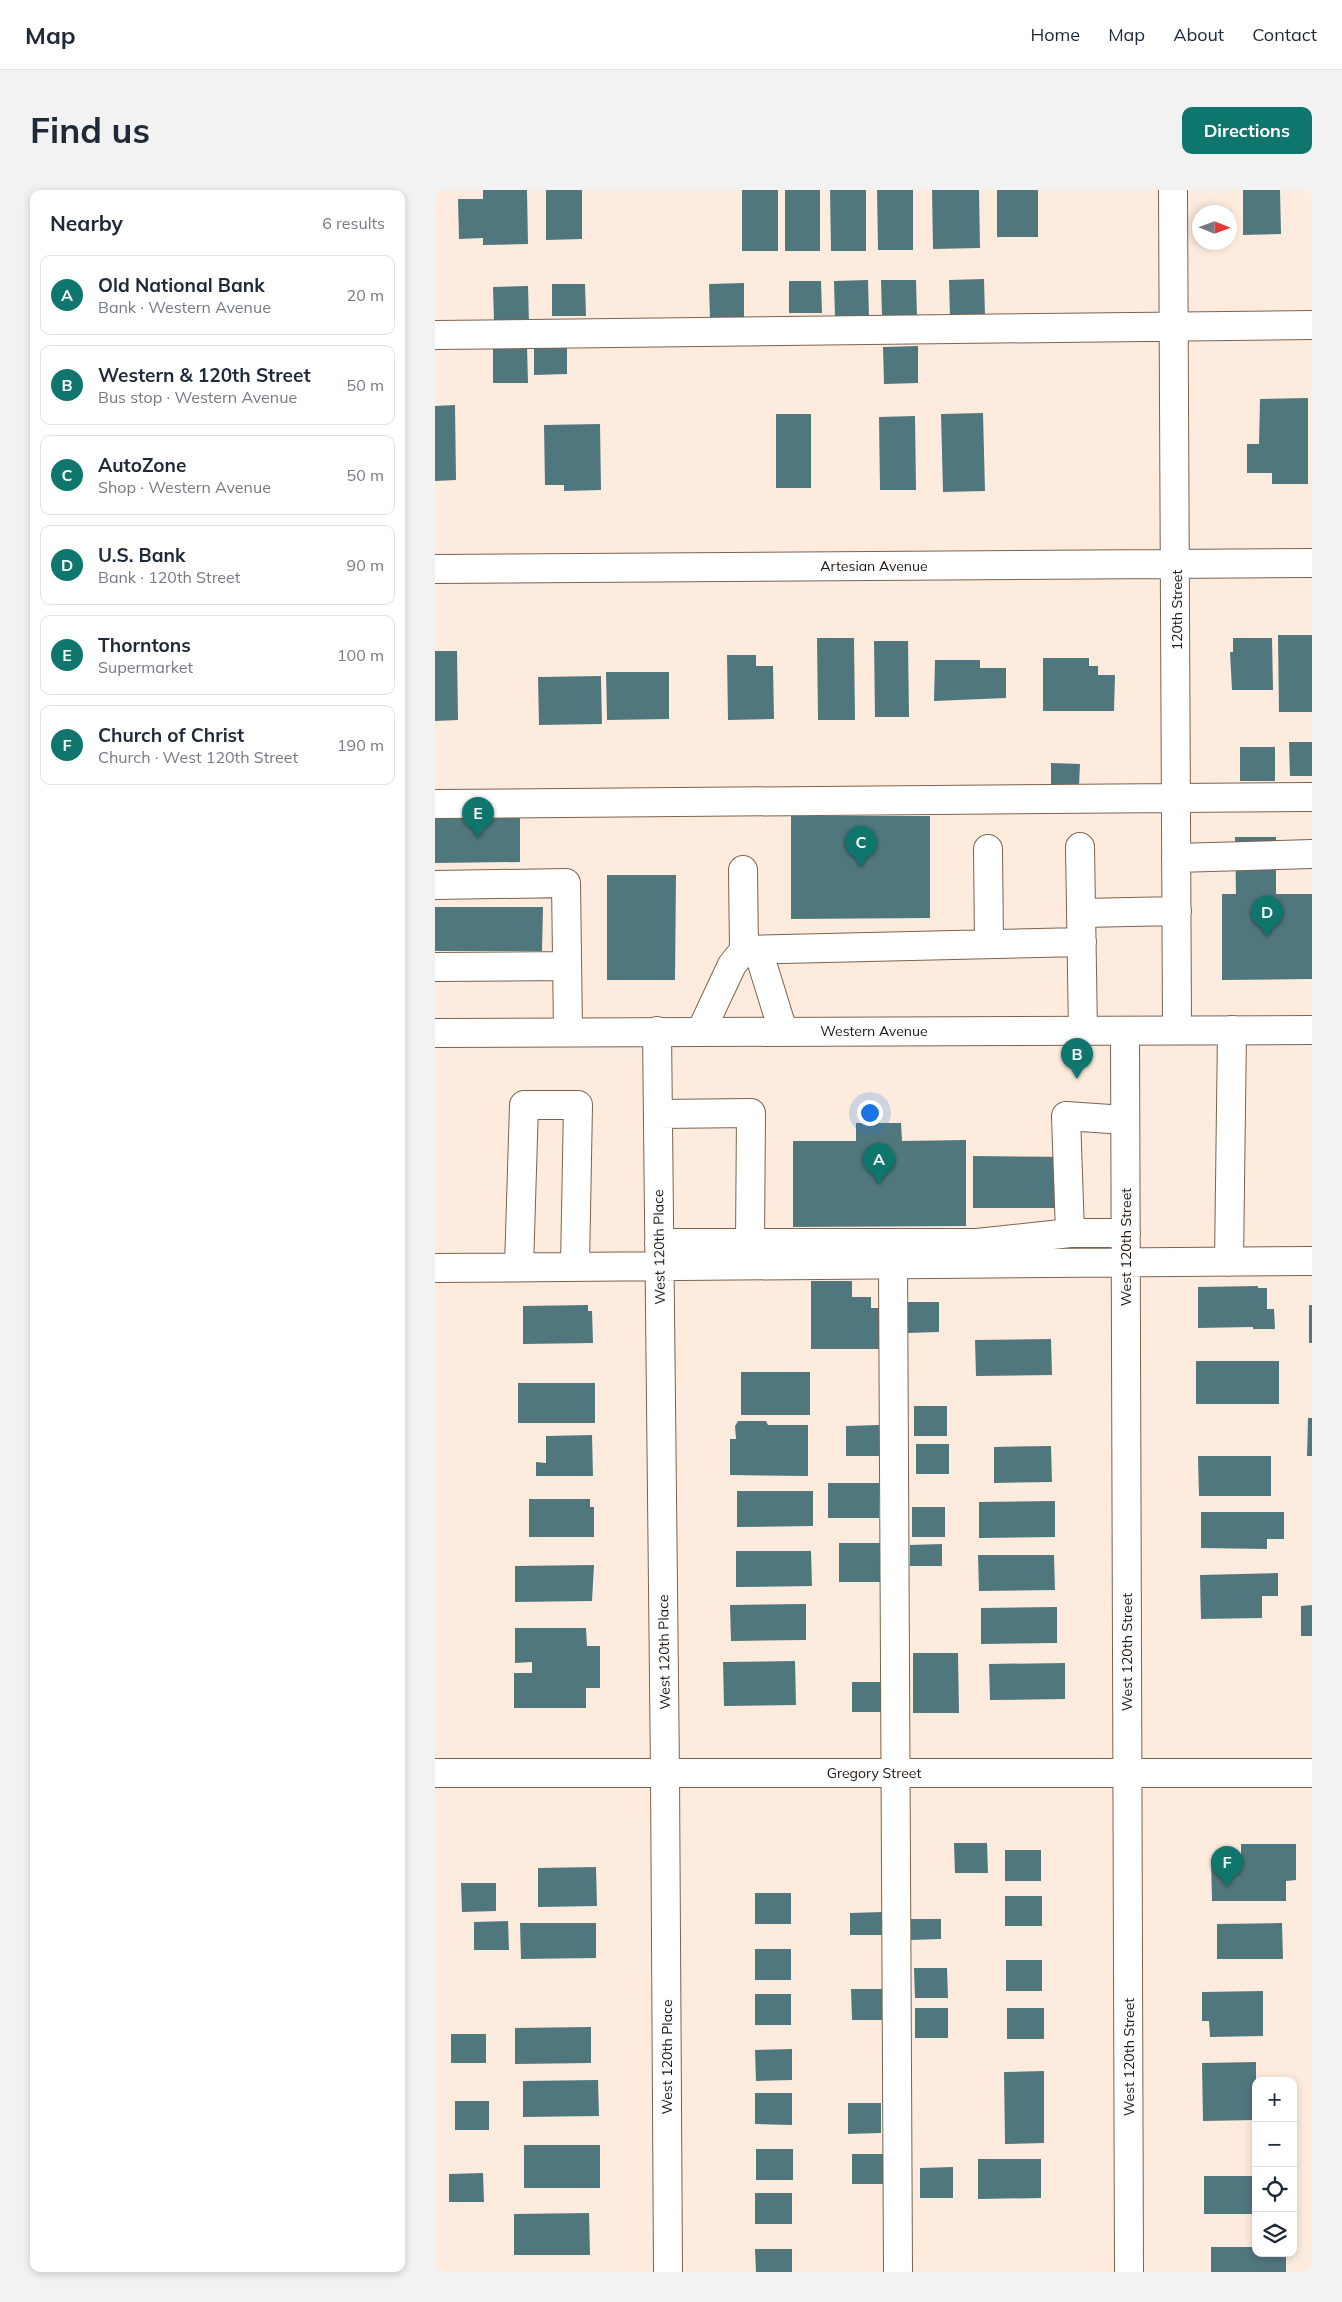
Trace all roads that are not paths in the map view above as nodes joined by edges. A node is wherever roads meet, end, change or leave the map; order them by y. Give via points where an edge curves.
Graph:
1 (1173, 190) edge
2 (1173, 325) junction
3 (1312, 325) edge
4 (435, 336) edge
5 (1312, 563) edge
6 (1177, 564) junction
7 (435, 569) edge
8 (1177, 797) junction
9 (1312, 797) edge
10 (435, 804) edge
11 (1080, 847) dead end
12 (988, 849) dead end
13 (1312, 854) edge
14 (1177, 858) junction
15 (743, 870) dead end
16 (435, 886) edge
17 (1177, 912) junction
18 (1082, 913) junction
19 (1082, 942) junction
20 (989, 944) junction
21 (751, 950) junction
22 (567, 966) junction
23 (435, 967) edge
24 (1177, 1030) junction
25 (1232, 1030) junction
26 (1312, 1030) edge
27 (657, 1031) junction
28 (701, 1031) junction
29 (783, 1031) junction
30 (1125, 1031) junction
31 (568, 1032) junction
32 (1083, 1032) junction
33 (435, 1033) edge
34 (658, 1114) junction
35 (1125, 1120) junction
36 (1069, 1233) junction
37 (1126, 1233) junction
38 (750, 1243) junction
39 (659, 1254) junction
40 (1312, 1261) edge
41 (1126, 1262) junction
42 (1229, 1262) junction
43 (893, 1264) junction
44 (575, 1266) junction
45 (519, 1267) junction
46 (435, 1268) edge
47 (435, 1773) edge
48 (665, 1773) junction
49 (895, 1773) junction
50 (1128, 1773) junction
51 (1312, 1773) edge
52 (668, 2272) edge
53 (898, 2272) edge
54 (1129, 2272) edge

1 - 2 street, 120th Street
2 - 3 street
2 - 4 street
2 - 6 street, 120th Street
5 - 6 street, Artesian Avenue
6 - 7 street, Artesian Avenue
6 - 8 street, 120th Street
8 - 9 street
8 - 10 street
8 - 14 street, 120th Street
11 - 18 street
12 - 20 street
13 - 14 street
14 - 17 street, 120th Street
15 - 21 street
16 - 22 street via 565,883
17 - 18 street
17 - 24 street, 120th Street
18 - 19 street
19 - 20 street
19 - 32 street
20 - 21 street
21 - 28 street via 731,966
21 - 29 street
22 - 23 street
22 - 31 street
24 - 25 street, Western Avenue
24 - 30 street, Western Avenue
25 - 26 street, Western Avenue
25 - 42 street
27 - 28 street, Western Avenue
27 - 31 street, Western Avenue
27 - 34 street, West 120th Place
28 - 29 street, Western Avenue
29 - 32 street, Western Avenue
30 - 32 street, Western Avenue
30 - 35 street, West 120th Street
31 - 33 street, Western Avenue
34 - 38 street via 751,1112
34 - 39 street, West 120th Place
35 - 36 street via 1066,1116
35 - 37 street, West 120th Street
36 - 37 street
36 - 38 street via 977,1243
37 - 41 street, West 120th Street
38 - 39 street
39 - 43 street
39 - 44 street
39 - 48 street, West 120th Place
40 - 42 street
41 - 42 street
41 - 43 street
41 - 50 street, West 120th Street
43 - 49 street
44 - 45 street
44 - 45 street via 577,1105 524,1105
45 - 46 street
47 - 48 street, Gregory Street
48 - 49 street, Gregory Street
48 - 52 street, West 120th Place
49 - 50 street, Gregory Street
49 - 53 street
50 - 51 street, Gregory Street
50 - 54 street, West 120th Street

